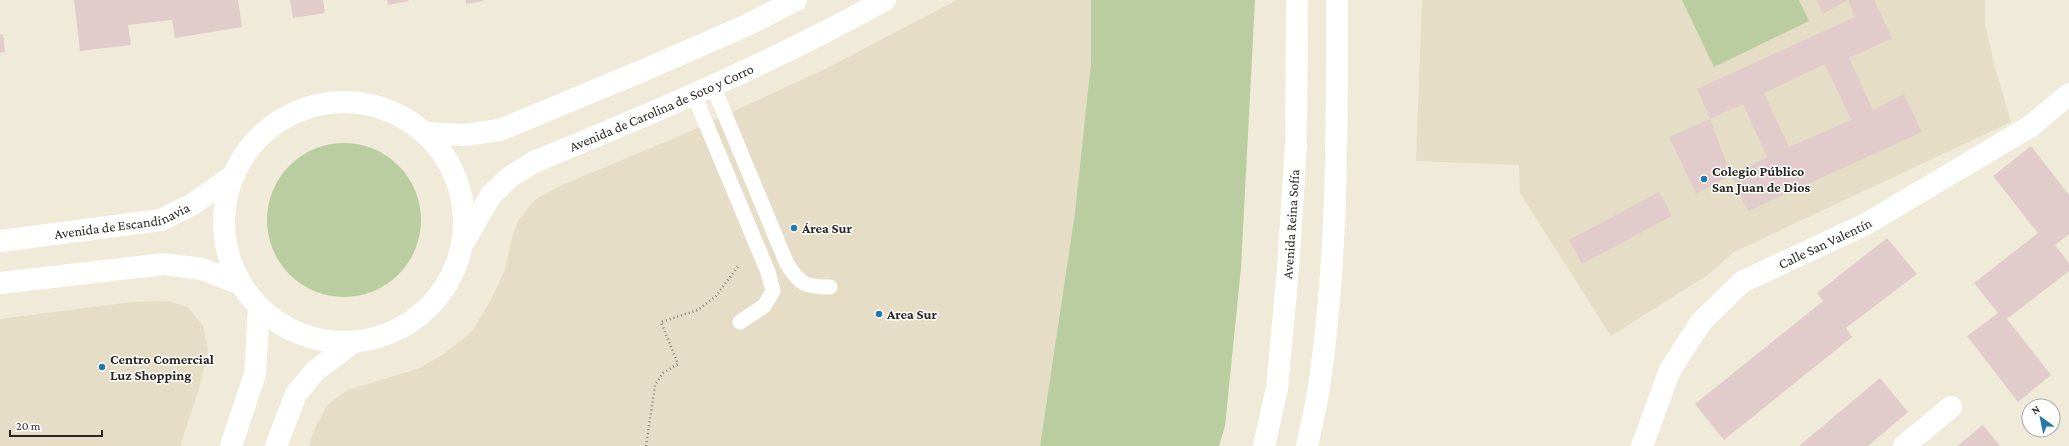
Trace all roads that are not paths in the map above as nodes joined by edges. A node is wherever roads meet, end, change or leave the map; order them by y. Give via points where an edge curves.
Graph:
1 (796, 0) edge
2 (885, 0) edge
3 (1297, 0) edge
4 (1337, 0) edge
5 (703, 90) junction
6 (2069, 94) edge
7 (425, 133) junction
8 (234, 175) junction
9 (0, 241) edge
10 (463, 243) junction
11 (0, 283) edge
12 (241, 284) junction
13 (830, 287) dead end
14 (259, 307) junction
15 (740, 322) dead end
16 (354, 342) junction
17 (1952, 407) dead end
18 (231, 446) edge
19 (276, 446) edge
20 (1264, 446) edge
21 (1306, 446) edge
22 (1642, 446) edge
23 (1904, 446) edge

1 - 7 street via 745,26 500,130 465,135
2 - 5 street, Avenida de Carolina de Soto y Corro via 770,60
3 - 20 street, Avenida Reina Sofía via 1296,144 1288,269 1277,388
4 - 21 street via 1337,146 1332,270 1319,388
5 - 10 street, Avenida de Carolina de Soto y Corro via 534,162 510,177 491,195
5 - 13 lane via 795,278 808,286
5 - 15 lane via 773,291 764,306
6 - 22 street, Calle San Valentín via 2030,126 1866,224 1742,282 1701,322 1670,370
7 - 8 street, Avenida de Escandinavia via 398,115 367,104 328,104 303,110 274,125 251,148
7 - 10 street, Avenida de Escandinavia via 445,156 458,182 464,212
8 - 9 street, Avenida de Escandinavia via 193,204 161,220
8 - 12 street, Avenida de Escandinavia via 226,202 224,231 230,259
10 - 16 street, Avenida de Escandinavia via 454,273 431,305 413,321 385,336
11 - 12 street via 164,264 202,269
12 - 14 street, Avenida de Escandinavia
14 - 16 street, Avenida de Escandinavia via 287,328 319,340
14 - 18 street via 255,374
16 - 19 street via 316,370 296,394
17 - 23 street

